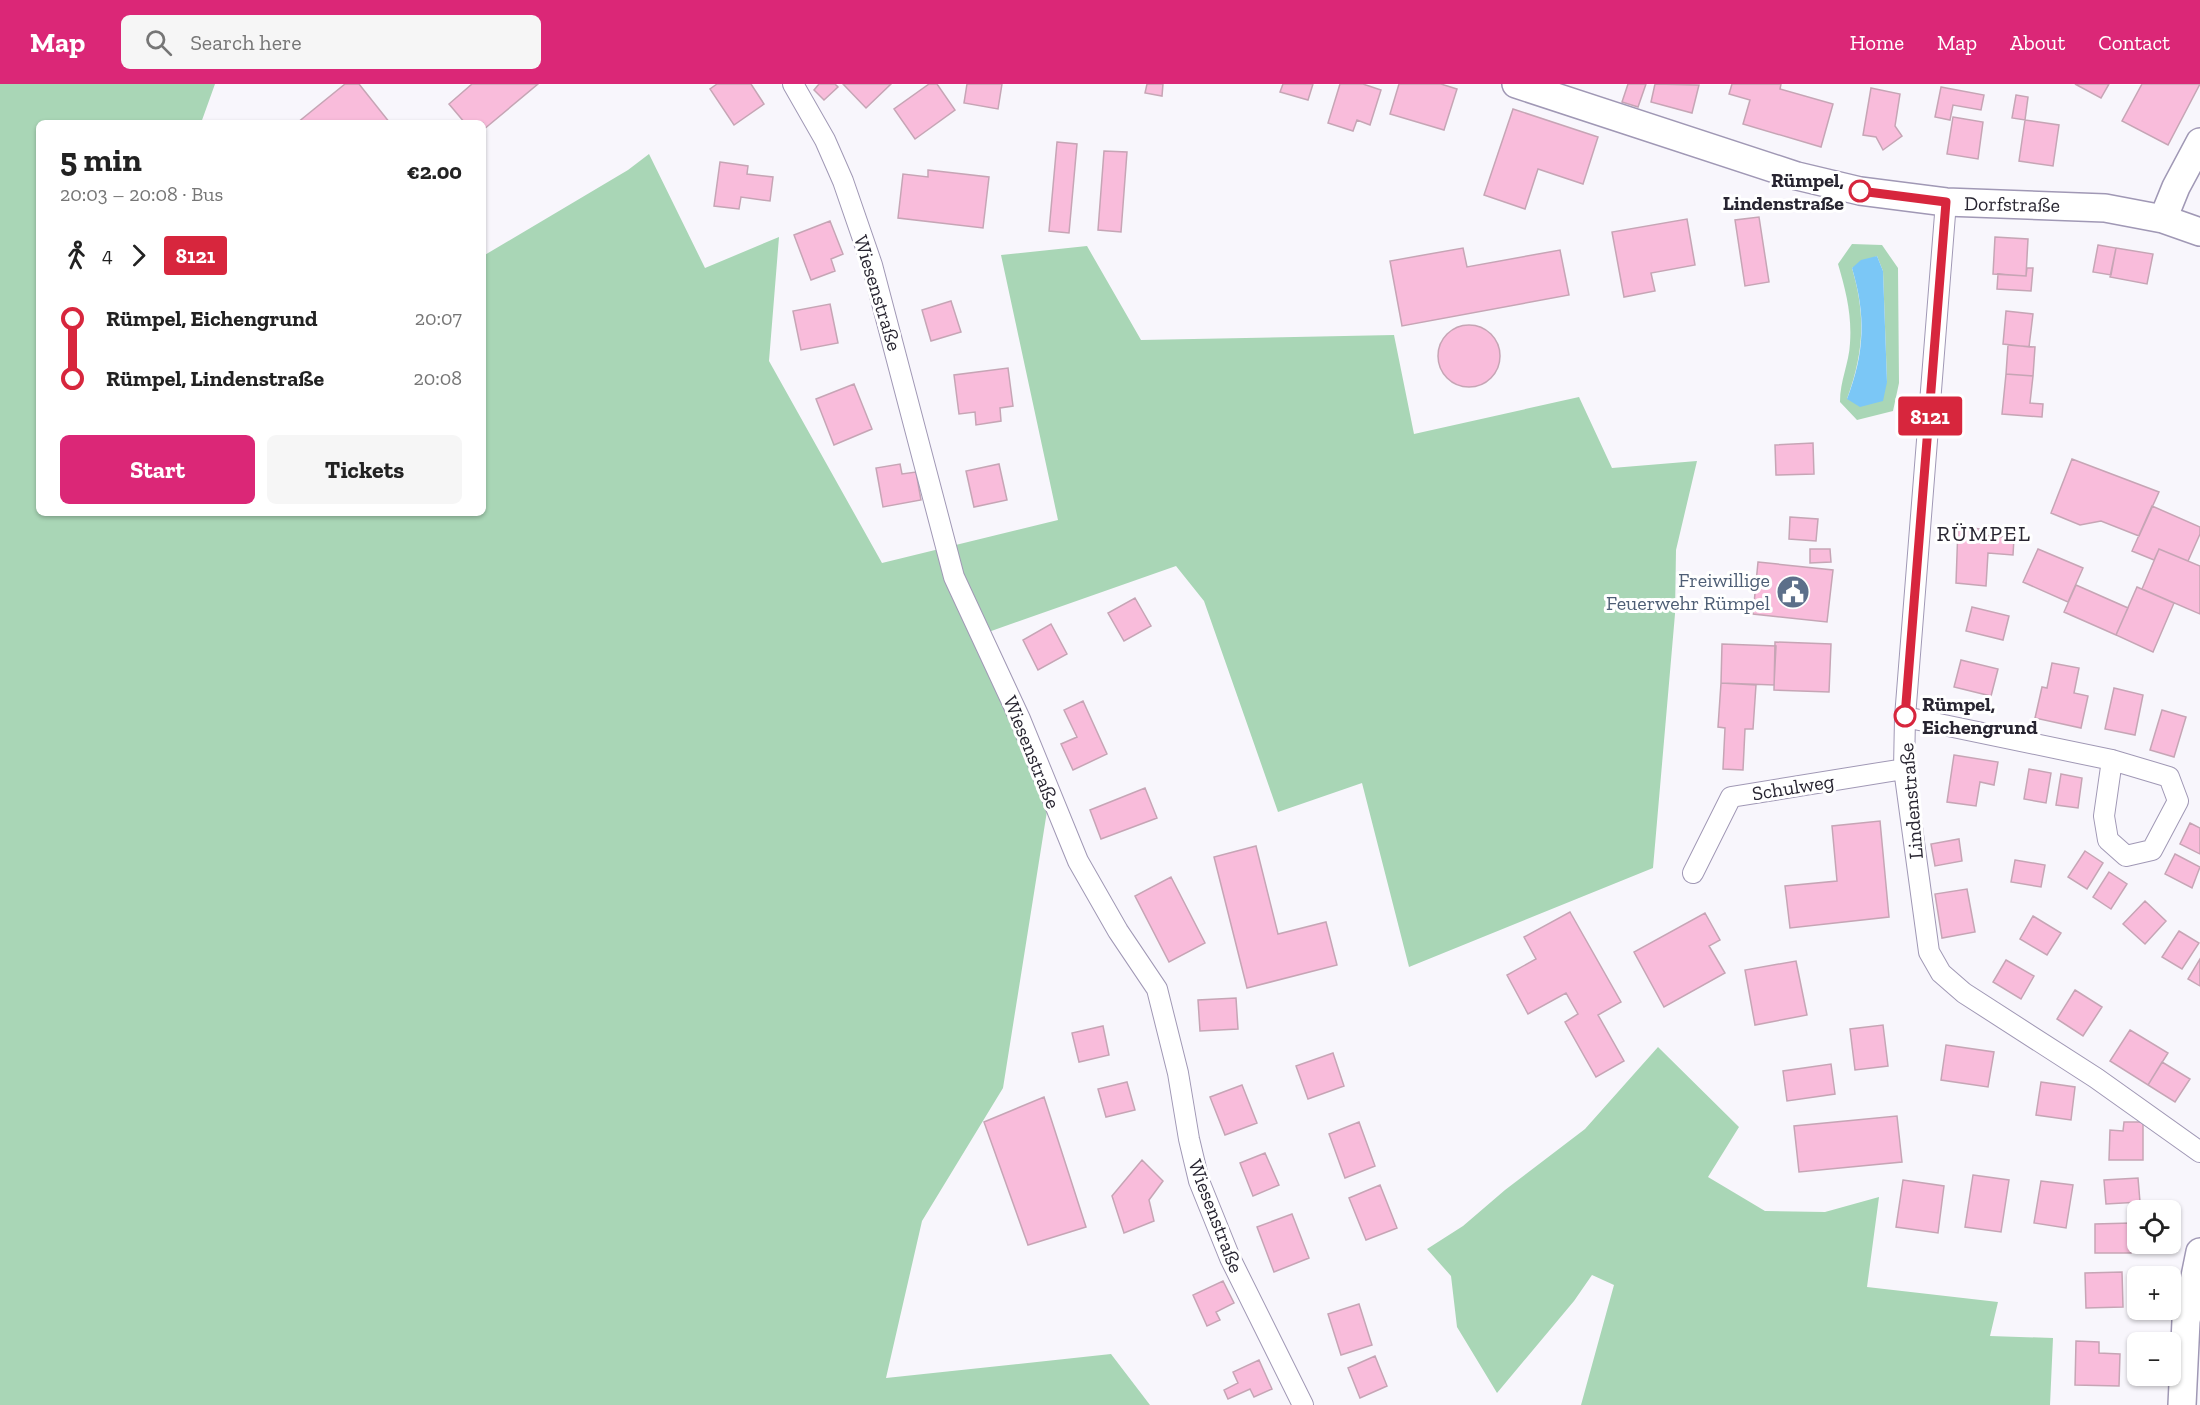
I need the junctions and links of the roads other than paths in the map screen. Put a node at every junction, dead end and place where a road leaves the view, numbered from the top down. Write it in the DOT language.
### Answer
graph roads {
  1 [pos="793,84"];
  2 [pos="1516,84"];
  3 [pos="2200,142"];
  4 [pos="1946,202"];
  5 [pos="2163,219"];
  6 [pos="2200,232"];
  7 [pos="1905,717"];
  8 [pos="2112,760"];
  9 [pos="1904,769"];
  10 [pos="1693,873"];
  11 [pos="2200,1152"];
  12 [pos="2200,1252"];
  13 [pos="1303,1405"];
  14 [pos="2182,1405"];
  1 -- 13 [label="street, Wiesenstraße"];
  2 -- 4 [label="street, Dorfstraße"];
  3 -- 5 [label="street"];
  4 -- 5 [label="street, Dorfstraße"];
  4 -- 7 [label="street, Lindenstraße"];
  5 -- 6 [label="street, Dorfstraße"];
  7 -- 8 [label="street"];
  7 -- 9 [label="street, Lindenstraße"];
  8 -- 8 [label="street"];
  9 -- 10 [label="street, Schulweg"];
  9 -- 11 [label="street, Lindenstraße"];
  12 -- 14 [label="street"];
}
